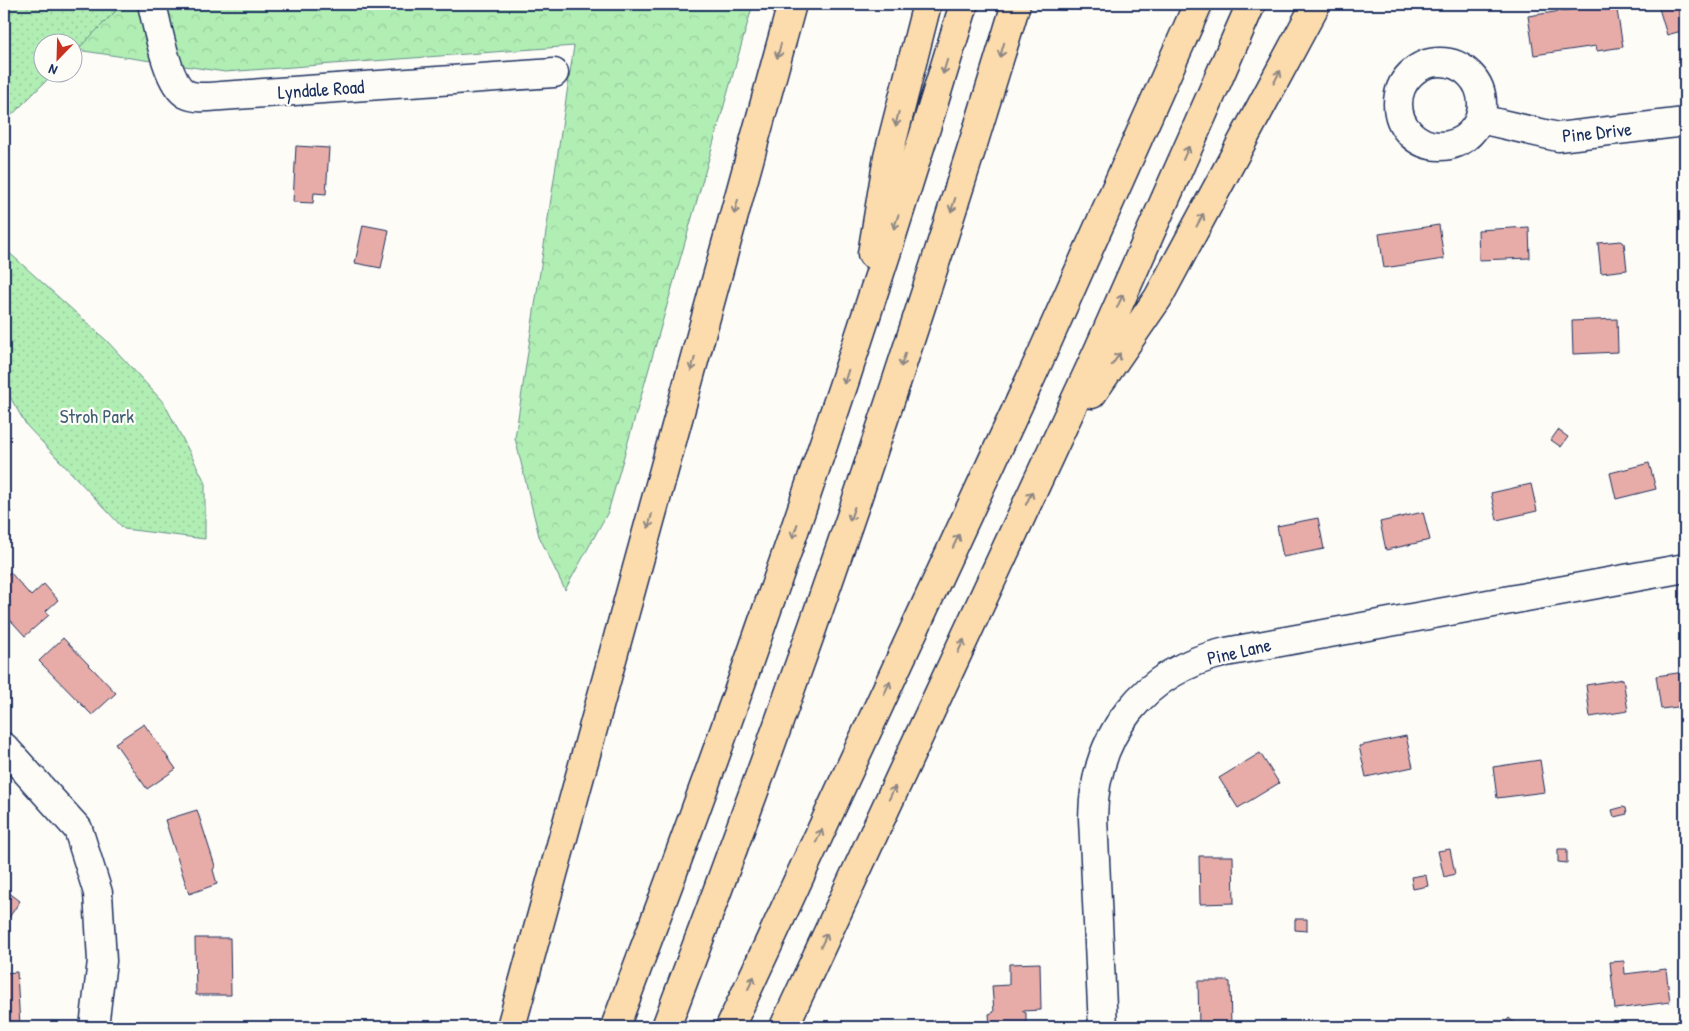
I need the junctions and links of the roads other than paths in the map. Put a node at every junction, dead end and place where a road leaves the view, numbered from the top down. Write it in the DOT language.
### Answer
graph roads {
  1 [pos="152,4"];
  2 [pos="792,4"];
  3 [pos="927,4"];
  4 [pos="964,4"];
  5 [pos="1016,4"];
  6 [pos="1198,4"];
  7 [pos="1251,4"];
  8 [pos="1316,4"];
  9 [pos="554,73"];
  10 [pos="1480,119"];
  11 [pos="1685,122"];
  12 [pos="862,330"];
  13 [pos="1048,456"];
  14 [pos="1685,568"];
  15 [pos="4,747"];
  16 [pos="94,1027"];
  17 [pos="511,1027"];
  18 [pos="615,1027"];
  19 [pos="666,1027"];
  20 [pos="730,1027"];
  21 [pos="784,1027"];
  22 [pos="1103,1027"];
  1 -- 9 [label="street, Lyndale Road"];
  2 -- 17 [label="highway, one-way"];
  3 -- 12 [label="highway, one-way"];
  4 -- 12 [label="highway, one-way"];
  5 -- 19 [label="highway, one-way"];
  20 -- 6 [label="highway, one-way"];
  13 -- 7 [label="highway, one-way"];
  13 -- 8 [label="highway, one-way"];
  10 -- 11 [label="street, Pine Drive"];
  12 -- 18 [label="highway, one-way"];
  21 -- 13 [label="highway, one-way"];
  14 -- 22 [label="street, Pine Lane"];
  15 -- 16 [label="street"];
}
